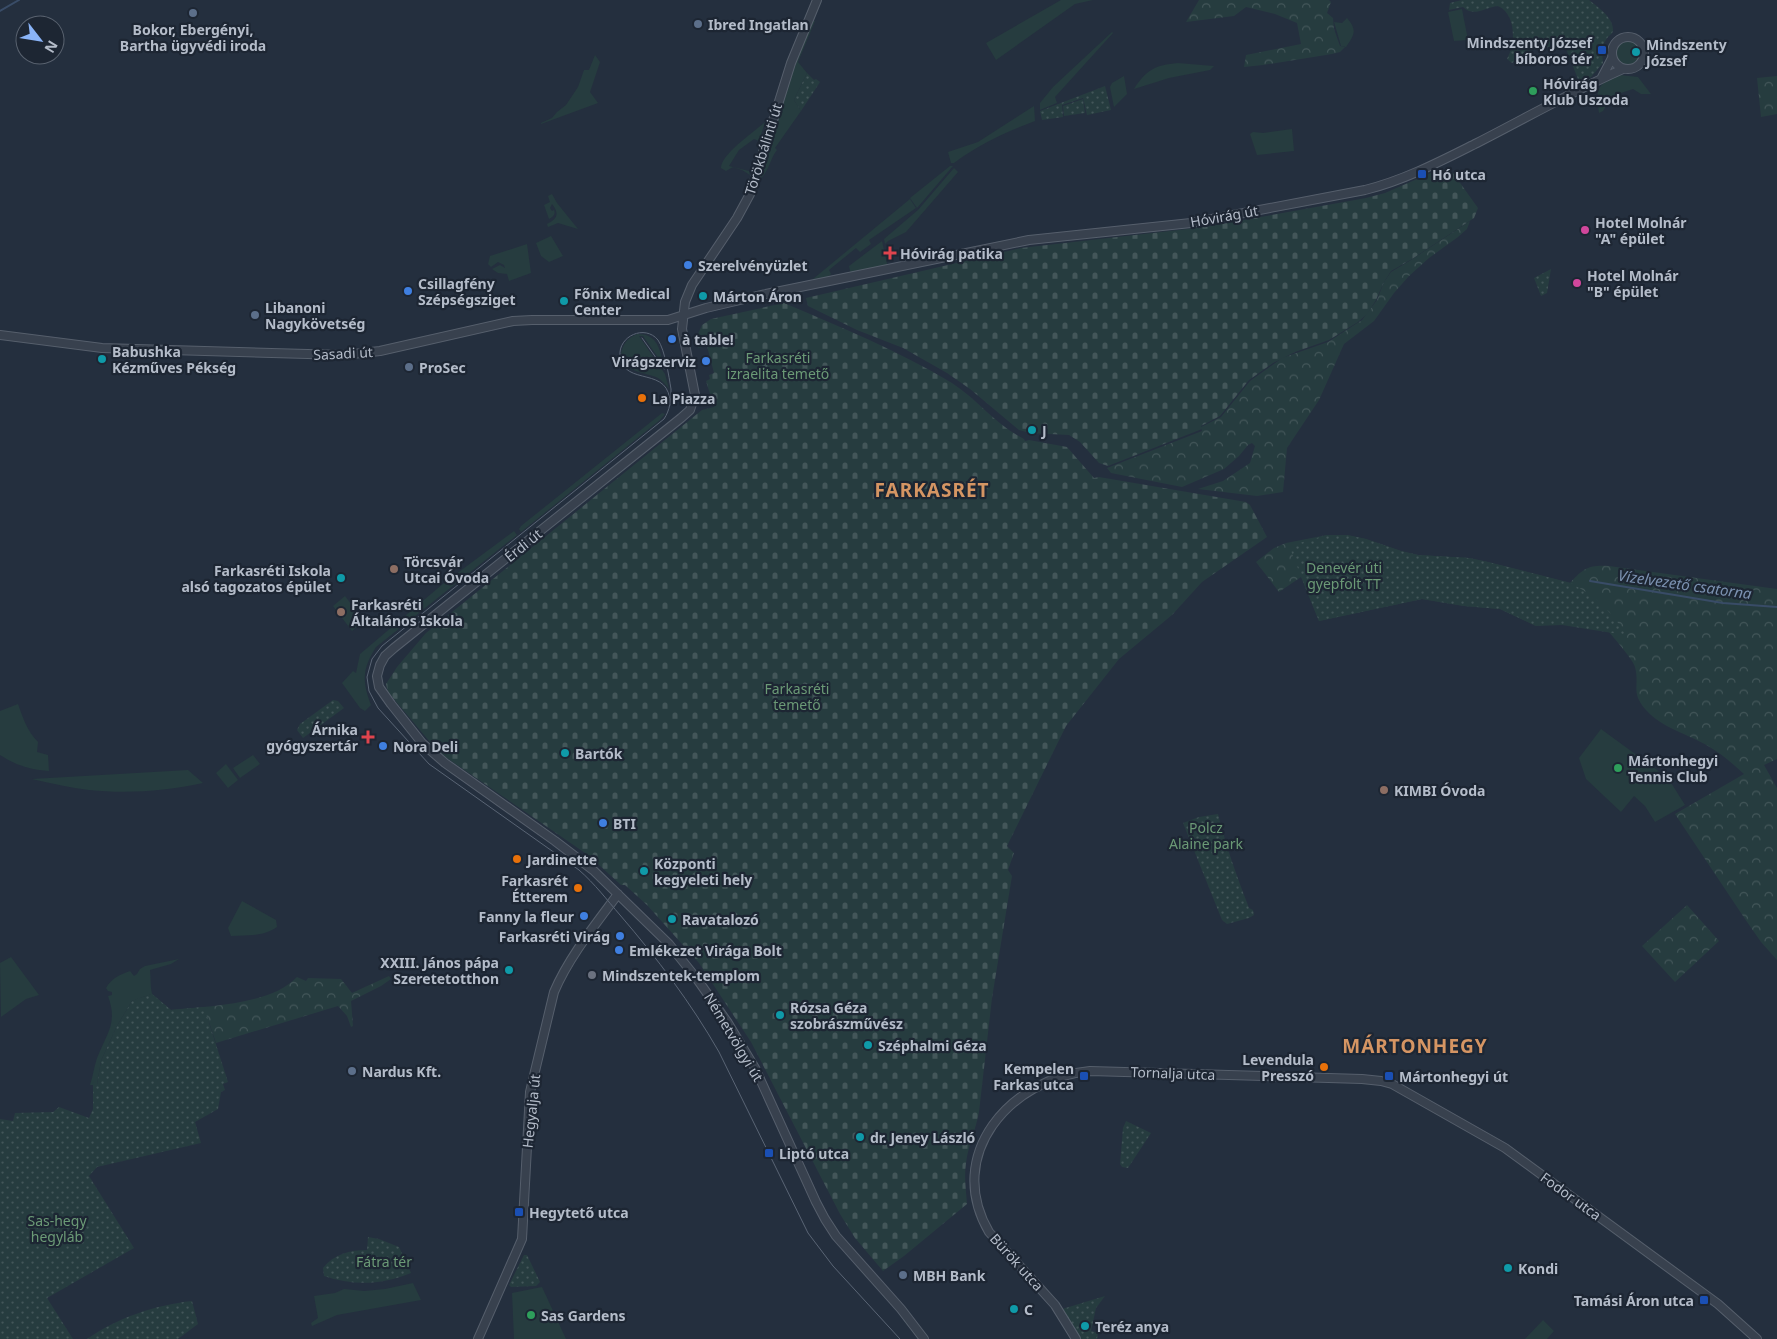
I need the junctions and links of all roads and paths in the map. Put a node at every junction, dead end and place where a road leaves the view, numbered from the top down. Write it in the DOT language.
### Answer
graph roads {
  1 [pos="818,0"];
  2 [pos="1612,58"];
  3 [pos="1623,68"];
  4 [pos="1601,78"];
  5 [pos="682,316"];
  6 [pos="0,335"];
  7 [pos="378,681"];
  8 [pos="618,894"];
  9 [pos="1369,1080"];
  10 [pos="994,1123"];
  11 [pos="478,1339"];
  12 [pos="924,1339"];
  13 [pos="1076,1339"];
  14 [pos="1757,1339"];
  1 -- 5 [label="street, Törökbálinti út"];
  2 -- 3 [label="street"];
  2 -- 3 [label="street"];
  2 -- 4 [label="street"];
  3 -- 4 [label="street, Hóvirág út"];
  4 -- 5 [label="street, Hóvirág út"];
  5 -- 6 [label="street, Sasadi út"];
  5 -- 7 [label="street, Érdi út"];
  7 -- 8 [label="street, Németvölgyi út"];
  8 -- 11 [label="street, Hegyalja út"];
  8 -- 12 [label="street, Németvölgyi út"];
  9 -- 10 [label="street, Tornalja utca"];
  9 -- 14 [label="street, Fodor utca"];
  10 -- 13 [label="street, Bürök utca"];
}
